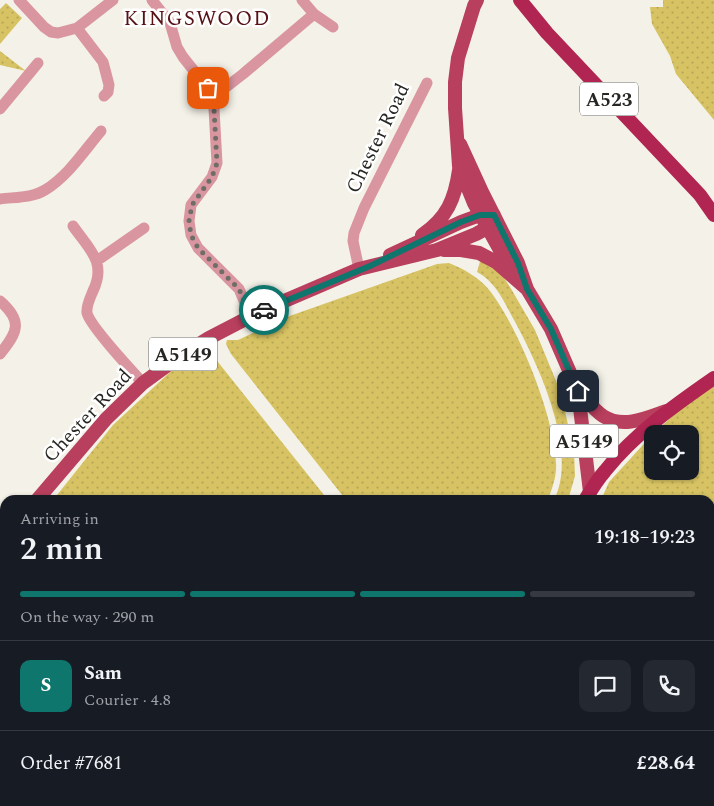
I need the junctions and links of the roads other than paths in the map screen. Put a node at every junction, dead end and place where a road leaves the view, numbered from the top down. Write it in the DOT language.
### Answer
graph roads {
  1 [pos="19,0"];
  2 [pos="113,0"];
  3 [pos="152,0"];
  4 [pos="302,0"];
  5 [pos="520,0"];
  6 [pos="475,3"];
  7 [pos="314,14"];
  8 [pos="332,27"];
  9 [pos="77,28"];
  10 [pos="38,64"];
  11 [pos="427,83"];
  12 [pos="216,95"];
  13 [pos="104,96"];
  14 [pos="0,109"];
  15 [pos="101,131"];
  16 [pos="458,139"];
  17 [pos="459,166"];
  18 [pos="700,195"];
  19 [pos="0,198"];
  20 [pos="714,205"];
  21 [pos="714,214"];
  22 [pos="494,215"];
  23 [pos="483,222"];
  24 [pos="73,226"];
  25 [pos="144,228"];
  26 [pos="437,250"];
  27 [pos="398,251"];
  28 [pos="98,260"];
  29 [pos="364,267"];
  30 [pos="513,278"];
  31 [pos="527,289"];
  32 [pos="0,301"];
  33 [pos="251,317"];
  34 [pos="0,354"];
  35 [pos="714,378"];
  36 [pos="143,383"];
  37 [pos="578,391"];
  38 [pos="671,409"];
  39 [pos="41,495"];
  40 [pos="588,495"];
  41 [pos="589,495"];
  1 -- 9 [label="street"];
  2 -- 9 [label="street"];
  3 -- 12 [label="street"];
  4 -- 7 [label="street"];
  5 -- 18 [label="highway, A523"];
  6 -- 16 [label="main road, A5149"];
  7 -- 8 [label="street"];
  7 -- 12 [label="street"];
  9 -- 13 [label="street"];
  10 -- 14 [label="street"];
  11 -- 29 [label="street, Chester Road"];
  12 -- 33 [label="street"];
  15 -- 19 [label="street"];
  16 -- 17 [label="main road, A5149"];
  16 -- 22 [label="main road"];
  17 -- 23 [label="main road, A5149"];
  17 -- 27 [label="main road"];
  18 -- 20 [label="highway, A523"];
  18 -- 21 [label="highway, A523"];
  22 -- 23 [label="main road"];
  22 -- 31 [label="main road"];
  23 -- 26 [label="main road, Chester Road / A5149"];
  23 -- 27 [label="main road, Chester Road / A5149"];
  23 -- 30 [label="main road, A5149"];
  24 -- 28 [label="street"];
  25 -- 28 [label="street"];
  26 -- 29 [label="main road, Chester Road / A5149"];
  26 -- 30 [label="main road"];
  27 -- 29 [label="main road, Chester Road / A5149"];
  28 -- 36 [label="street"];
  29 -- 33 [label="main road, Chester Road / A5149"];
  30 -- 31 [label="main road, A5149"];
  31 -- 37 [label="main road, A5149"];
  32 -- 34 [label="street"];
  33 -- 36 [label="main road, Chester Road / A5149"];
  35 -- 38 [label="highway"];
  36 -- 39 [label="main road, Chester Road / A5149"];
  37 -- 38 [label="main road, A5149"];
  37 -- 40 [label="main road, A5149"];
  38 -- 41 [label="highway"];
}
